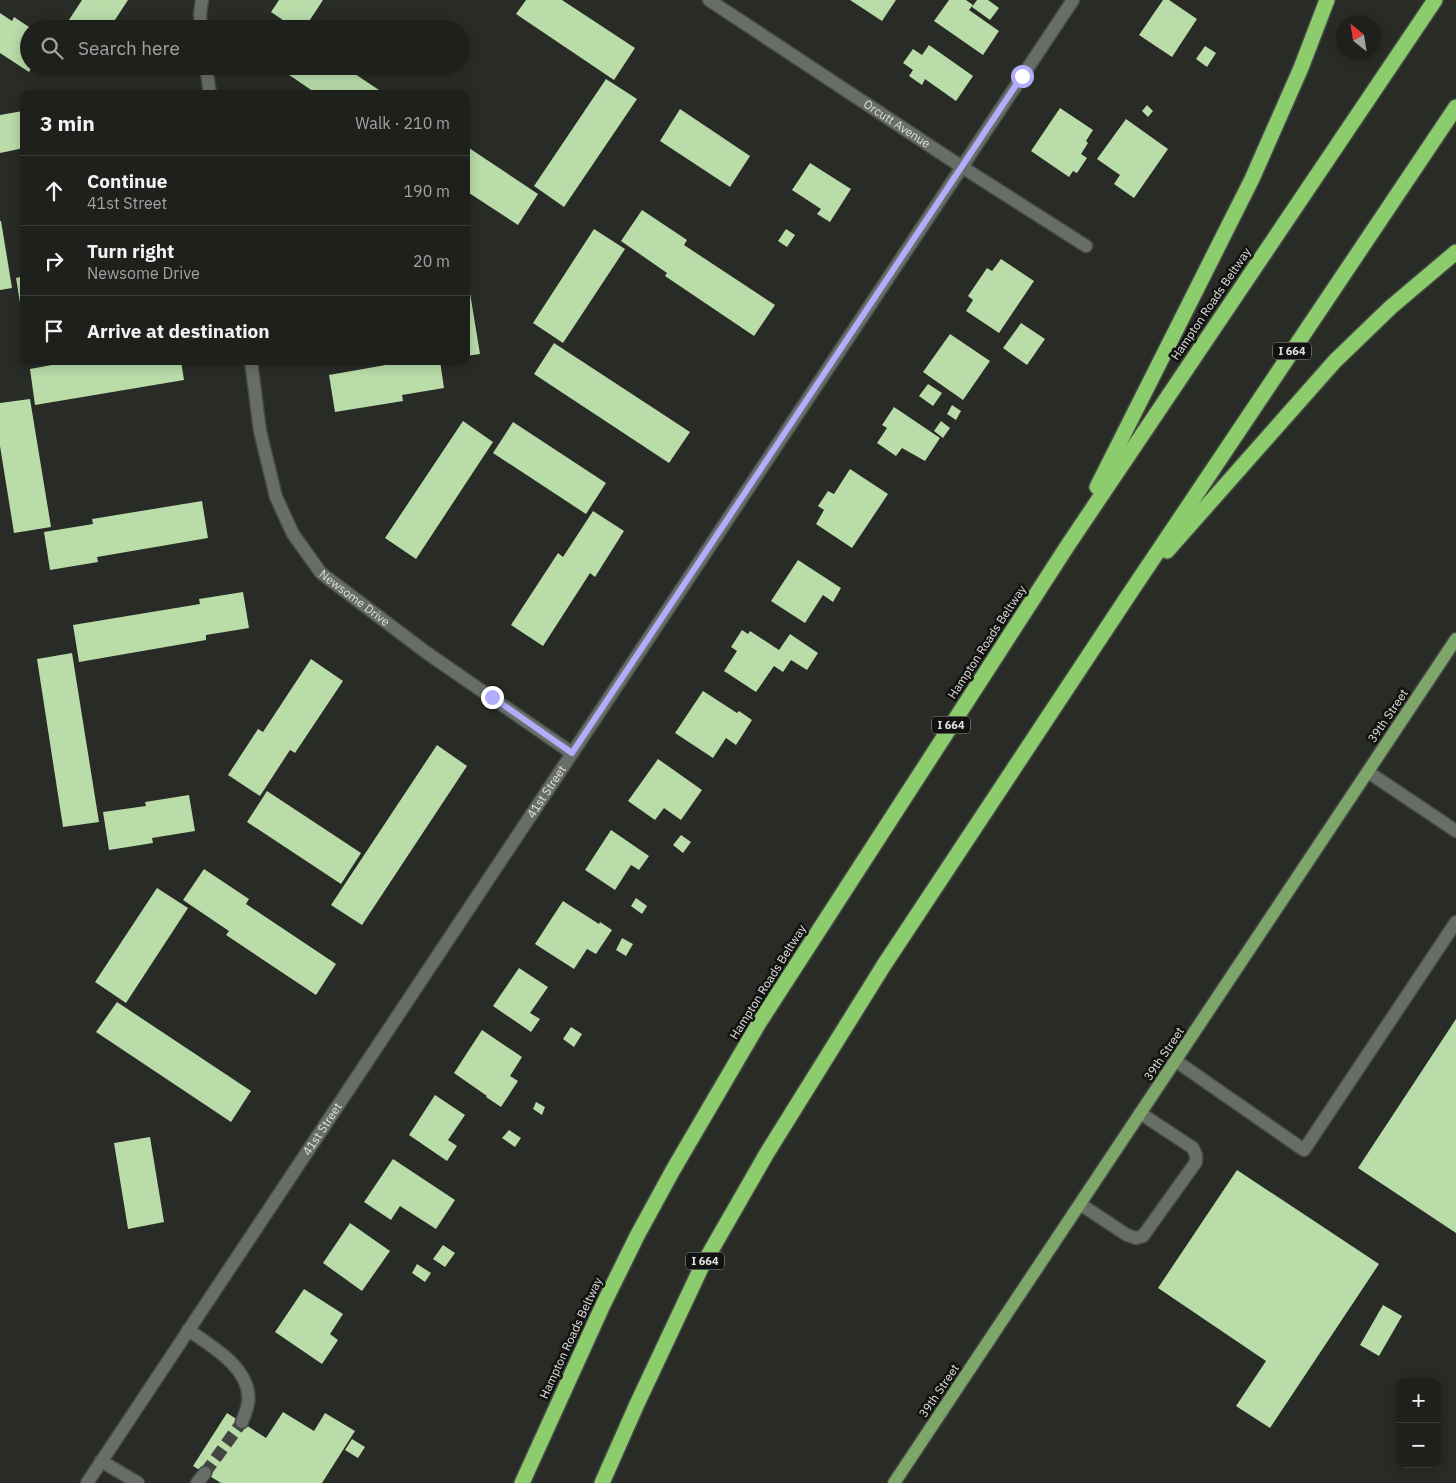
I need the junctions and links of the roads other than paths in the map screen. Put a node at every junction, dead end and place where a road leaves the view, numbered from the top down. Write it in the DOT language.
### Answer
graph roads {
  1 [pos="202,0"];
  2 [pos="709,0"];
  3 [pos="1073,0"];
  4 [pos="1327,0"];
  5 [pos="1435,0"];
  6 [pos="200,20"];
  7 [pos="207,75"];
  8 [pos="209,90"];
  9 [pos="1456,106"];
  10 [pos="962,168"];
  11 [pos="1086,246"];
  12 [pos="1456,252"];
  13 [pos="252,365"];
  14 [pos="1068,545"];
  15 [pos="1128,596"];
  16 [pos="1456,639"];
  17 [pos="572,753"];
  18 [pos="1368,772"];
  19 [pos="1456,831"];
  20 [pos="1456,922"];
  21 [pos="1176,1061"];
  22 [pos="1140,1113"];
  23 [pos="1080,1204"];
  24 [pos="188,1330"];
  25 [pos="242,1422"];
  26 [pos="101,1461"];
  27 [pos="87,1483"];
  28 [pos="138,1483"];
  29 [pos="522,1483"];
  30 [pos="602,1483"];
  31 [pos="894,1483"];
  1 -- 6 [label="street"];
  2 -- 10 [label="street, Orcutt Avenue"];
  3 -- 10 [label="street, 41st Street"];
  4 -- 14 [label="highway"];
  5 -- 14 [label="highway, Hampton Roads Beltway / I 664"];
  7 -- 8 [label="street"];
  9 -- 15 [label="highway, I 664"];
  10 -- 11 [label="street, Orcutt Avenue"];
  10 -- 17 [label="street, 41st Street"];
  12 -- 15 [label="highway"];
  13 -- 17 [label="street, Newsome Drive"];
  14 -- 29 [label="highway, Hampton Roads Beltway / I 664"];
  15 -- 30 [label="highway, I 664"];
  16 -- 18 [label="main road, 39th Street"];
  17 -- 24 [label="street, 41st Street"];
  18 -- 19 [label="street"];
  18 -- 21 [label="main road, 39th Street"];
  20 -- 21 [label="street"];
  21 -- 22 [label="main road, 39th Street"];
  22 -- 23 [label="main road, 39th Street"];
  22 -- 23 [label="street"];
  23 -- 31 [label="main road, 39th Street"];
  24 -- 25 [label="street"];
  24 -- 26 [label="street, 41st Street"];
  26 -- 27 [label="street, 41st Street"];
  26 -- 28 [label="street"];
}
